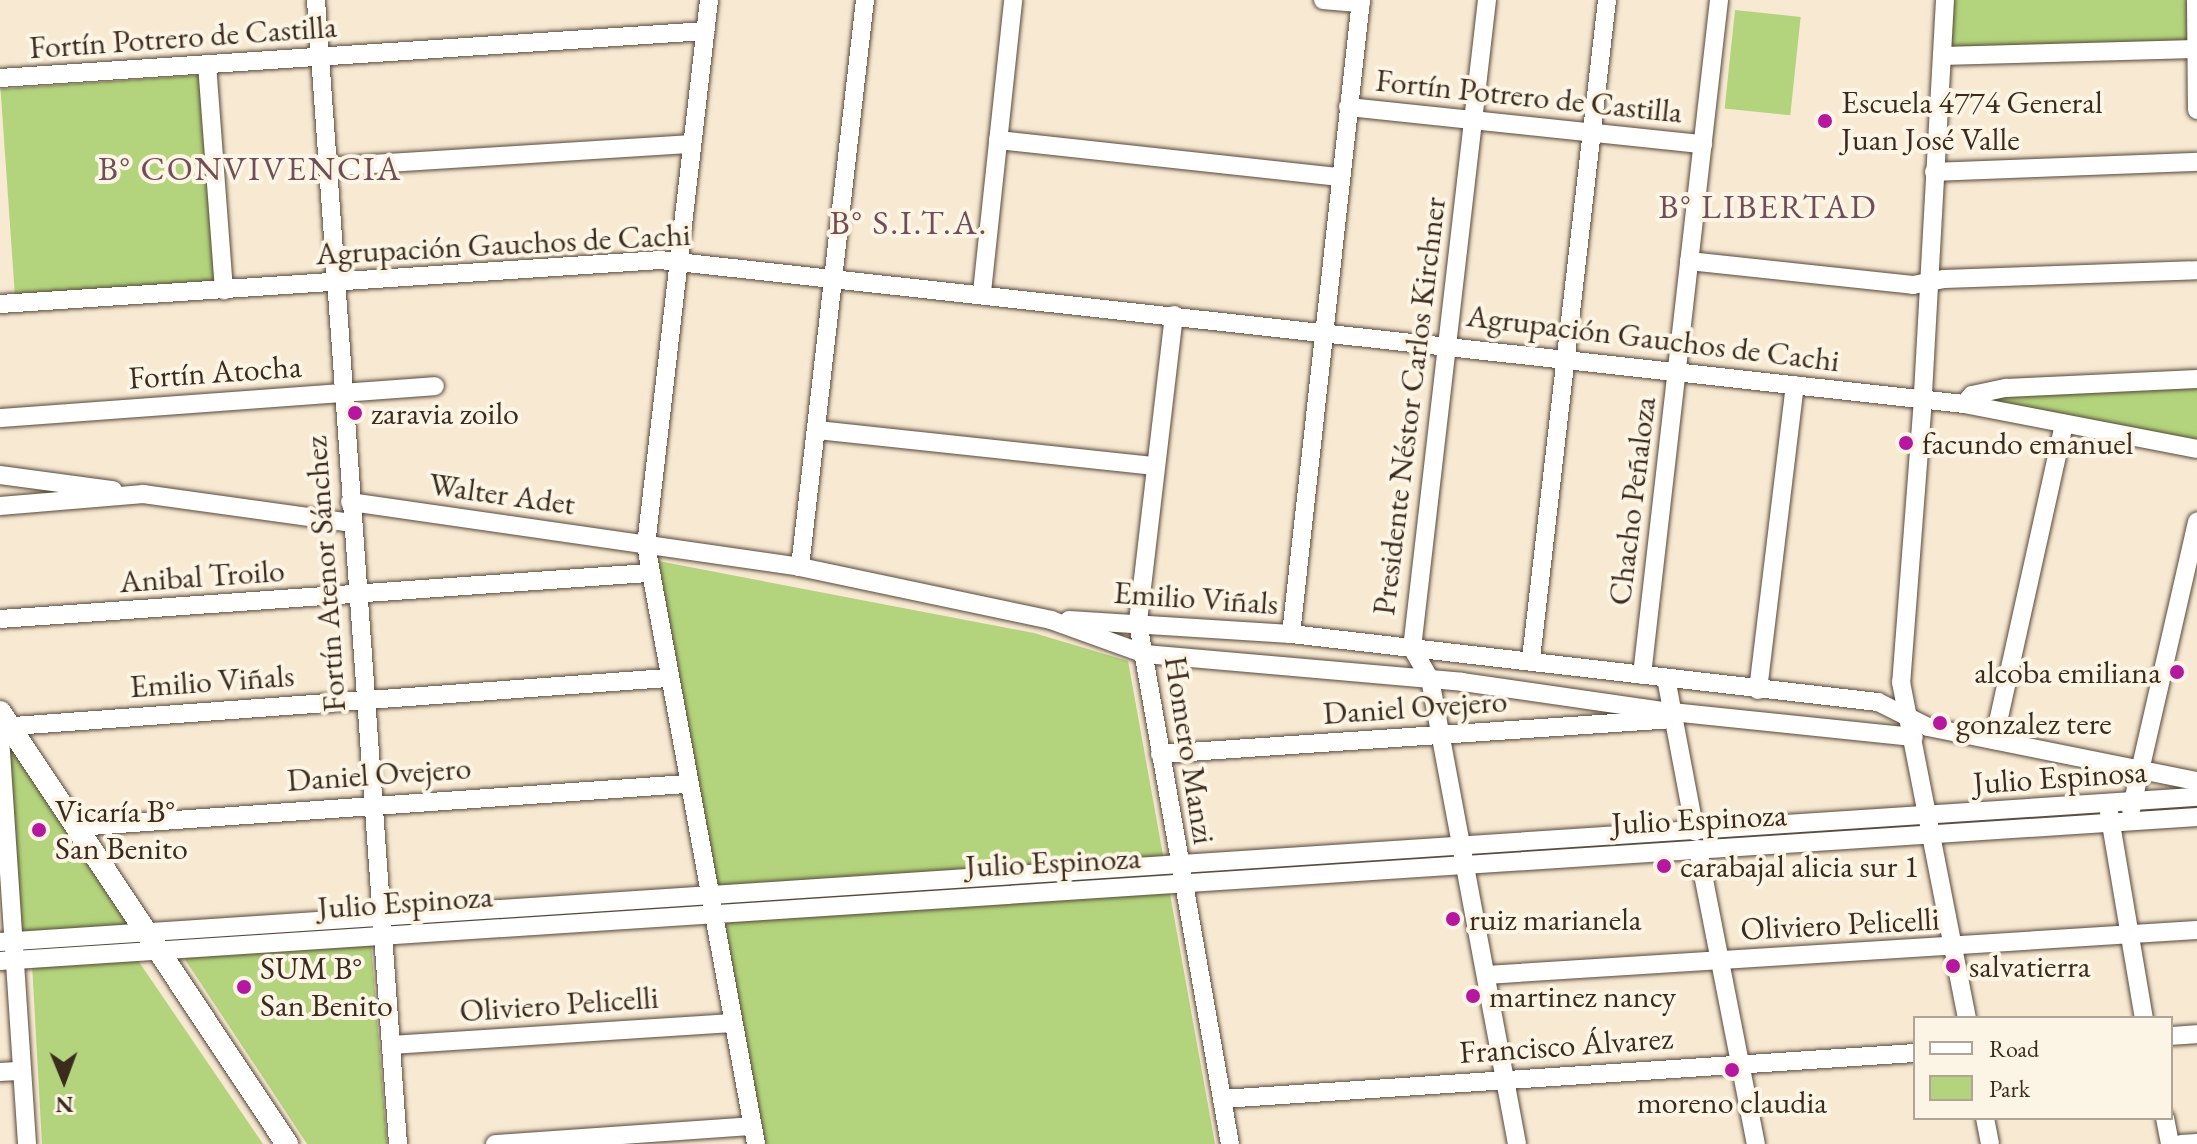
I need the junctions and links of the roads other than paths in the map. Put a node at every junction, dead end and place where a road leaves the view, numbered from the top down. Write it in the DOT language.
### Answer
graph roads {
  1 [pos="316,0"];
  2 [pos="709,0"];
  3 [pos="865,0"];
  4 [pos="1013,0"];
  5 [pos="1323,0"];
  6 [pos="1487,0"];
  7 [pos="1607,0"];
  8 [pos="1719,0"];
  9 [pos="1945,0"];
  10 [pos="2196,0"];
  11 [pos="1361,2"];
  12 [pos="2196,26"];
  13 [pos="705,31"];
  14 [pos="2195,49"];
  15 [pos="1942,56"];
  16 [pos="318,58"];
  17 [pos="207,64"];
  18 [pos="0,78"];
  19 [pos="1348,107"];
  20 [pos="2197,110"];
  21 [pos="1473,122"];
  22 [pos="1591,134"];
  23 [pos="998,140"];
  24 [pos="691,144"];
  25 [pos="1703,144"];
  26 [pos="2197,162"];
  27 [pos="325,167"];
  28 [pos="1934,172"];
  29 [pos="1340,177"];
  30 [pos="678,261"];
  31 [pos="1689,261"];
  32 [pos="2197,270"];
  33 [pos="832,278"];
  34 [pos="333,281"];
  35 [pos="1927,282"];
  36 [pos="224,290"];
  37 [pos="982,292"];
  38 [pos="0,304"];
  39 [pos="1174,315"];
  40 [pos="1324,330"];
  41 [pos="1448,345"];
  42 [pos="1566,357"];
  43 [pos="1678,371"];
  44 [pos="2197,379"];
  45 [pos="1795,385"];
  46 [pos="435,386"];
  47 [pos="341,392"];
  48 [pos="1923,399"];
  49 [pos="1964,404"];
  50 [pos="0,418"];
  51 [pos="2064,424"];
  52 [pos="817,430"];
  53 [pos="2197,449"];
  54 [pos="1153,466"];
  55 [pos="0,475"];
  56 [pos="143,494"];
  57 [pos="350,502"];
  58 [pos="0,506"];
  59 [pos="2197,521"];
  60 [pos="351,523"];
  61 [pos="646,545"];
  62 [pos="800,567"];
  63 [pos="648,573"];
  64 [pos="357,596"];
  65 [pos="0,619"];
  66 [pos="1051,620"];
  67 [pos="1138,623"];
  68 [pos="1200,627"];
  69 [pos="1300,636"];
  70 [pos="1412,648"];
  71 [pos="1145,654"];
  72 [pos="1166,656"];
  73 [pos="1531,659"];
  74 [pos="1307,668"];
  75 [pos="1642,675"];
  76 [pos="667,678"];
  77 [pos="1666,678"];
  78 [pos="1430,679"];
  79 [pos="1758,690"];
  80 [pos="366,699"];
  81 [pos="1905,715"];
  82 [pos="1672,716"];
  83 [pos="2,725"];
  84 [pos="1442,735"];
  85 [pos="1914,737"];
  86 [pos="1994,740"];
  87 [pos="1160,754"];
  88 [pos="2142,769"];
  89 [pos="2197,781"];
  90 [pos="687,784"];
  91 [pos="2197,797"];
  92 [pos="2131,802"];
  93 [pos="2110,803"];
  94 [pos="372,804"];
  95 [pos="1928,816"];
  96 [pos="2197,817"];
  97 [pos="2132,821"];
  98 [pos="2108,822"];
  99 [pos="76,827"];
  100 [pos="1930,835"];
  101 [pos="1696,840"];
  102 [pos="1462,854"];
  103 [pos="1178,865"];
  104 [pos="1183,885"];
  105 [pos="708,904"];
  106 [pos="382,924"];
  107 [pos="2197,930"];
  108 [pos="2127,935"];
  109 [pos="151,941"];
  110 [pos="1953,949"];
  111 [pos="7,951"];
  112 [pos="1718,959"];
  113 [pos="1486,975"];
  114 [pos="1967,1016"];
  115 [pos="2144,1016"];
  116 [pos="731,1023"];
  117 [pos="2197,1034"];
  118 [pos="2173,1036"];
  119 [pos="392,1045"];
  120 [pos="1913,1053"];
  121 [pos="1740,1064"];
  122 [pos="22,1071"];
  123 [pos="0,1072"];
  124 [pos="1505,1079"];
  125 [pos="1222,1099"];
  126 [pos="1985,1120"];
  127 [pos="2165,1120"];
  128 [pos="754,1135"];
  129 [pos="2197,1143"];
  130 [pos="27,1144"];
  131 [pos="287,1144"];
  132 [pos="398,1144"];
  133 [pos="495,1144"];
  134 [pos="1230,1144"];
  135 [pos="1517,1144"];
  136 [pos="1756,1144"];
  137 [pos="1990,1144"];
  138 [pos="2170,1144"];
  139 [pos="2181,1144"];
  1 -- 16 [label="street, Fortín Atenor Sánchez"];
  2 -- 13 [label="street"];
  3 -- 33 [label="street"];
  4 -- 23 [label="street"];
  5 -- 11 [label="street"];
  6 -- 21 [label="street, Presidente Néstor Carlos Kirchner"];
  7 -- 22 [label="street"];
  8 -- 25 [label="street, Chacho Peñaloza"];
  9 -- 15 [label="street"];
  10 -- 12 [label="street"];
  11 -- 19 [label="street"];
  12 -- 14 [label="street"];
  13 -- 16 [label="street, Fortín Potrero de Castilla"];
  13 -- 24 [label="street"];
  14 -- 15 [label="street"];
  14 -- 20 [label="street"];
  15 -- 28 [label="street"];
  16 -- 17 [label="street, Fortín Potrero de Castilla"];
  16 -- 27 [label="street, Fortín Atenor Sánchez"];
  17 -- 18 [label="street, Fortín Potrero de Castilla"];
  17 -- 36 [label="street"];
  19 -- 21 [label="street, Fortín Potrero de Castilla"];
  19 -- 29 [label="street"];
  21 -- 22 [label="street, Fortín Potrero de Castilla"];
  21 -- 41 [label="street, Presidente Néstor Carlos Kirchner"];
  22 -- 25 [label="street, Fortín Potrero de Castilla"];
  22 -- 42 [label="street"];
  23 -- 29 [label="street"];
  23 -- 37 [label="street"];
  24 -- 27 [label="street"];
  24 -- 30 [label="street"];
  25 -- 31 [label="street, Chacho Peñaloza"];
  26 -- 28 [label="street"];
  27 -- 34 [label="street, Fortín Atenor Sánchez"];
  28 -- 35 [label="street"];
  29 -- 40 [label="street"];
  30 -- 33 [label="street, Agrupación Gauchos de Cachi"];
  30 -- 34 [label="street, Agrupación Gauchos de Cachi"];
  30 -- 61 [label="street"];
  31 -- 35 [label="street"];
  31 -- 43 [label="street, Chacho Peñaloza"];
  32 -- 35 [label="street"];
  33 -- 37 [label="street, Agrupación Gauchos de Cachi"];
  33 -- 52 [label="street"];
  34 -- 36 [label="street, Agrupación Gauchos de Cachi"];
  34 -- 47 [label="street, Fortín Atenor Sánchez"];
  35 -- 48 [label="street"];
  36 -- 38 [label="street, Agrupación Gauchos de Cachi"];
  37 -- 39 [label="street, Agrupación Gauchos de Cachi"];
  39 -- 40 [label="street, Agrupación Gauchos de Cachi"];
  39 -- 54 [label="street, Homero Manzi"];
  40 -- 41 [label="street, Agrupación Gauchos de Cachi"];
  40 -- 69 [label="street"];
  41 -- 42 [label="street, Agrupación Gauchos de Cachi"];
  41 -- 70 [label="street, Presidente Néstor Carlos Kirchner"];
  42 -- 43 [label="street, Agrupación Gauchos de Cachi"];
  42 -- 73 [label="street"];
  43 -- 45 [label="street, Agrupación Gauchos de Cachi"];
  43 -- 75 [label="street, Chacho Peñaloza"];
  44 -- 49 [label="street"];
  45 -- 48 [label="street, Agrupación Gauchos de Cachi"];
  45 -- 79 [label="street"];
  46 -- 47 [label="street, Fortín Atocha"];
  47 -- 50 [label="street, Fortín Atocha"];
  47 -- 57 [label="street, Fortín Atenor Sánchez"];
  48 -- 49 [label="street, Agrupación Gauchos de Cachi"];
  48 -- 81 [label="street"];
  49 -- 51 [label="street, Agrupación Gauchos de Cachi"];
  51 -- 53 [label="street, Agrupación Gauchos de Cachi"];
  51 -- 86 [label="street"];
  52 -- 54 [label="street"];
  52 -- 62 [label="street"];
  54 -- 67 [label="street, Homero Manzi"];
  55 -- 56 [label="street"];
  56 -- 58 [label="street"];
  56 -- 60 [label="street"];
  57 -- 60 [label="street, Fortín Atenor Sánchez"];
  57 -- 61 [label="street, Walter Adet"];
  59 -- 88 [label="street"];
  60 -- 64 [label="street, Fortín Atenor Sánchez"];
  61 -- 62 [label="street, Walter Adet"];
  61 -- 63 [label="street"];
  62 -- 66 [label="street, Walter Adet"];
  63 -- 64 [label="street, Anibal Troilo"];
  63 -- 76 [label="street"];
  64 -- 65 [label="street, Anibal Troilo"];
  64 -- 80 [label="street, Fortín Atenor Sánchez"];
  66 -- 67 [label="street, Emilio Viñals"];
  66 -- 71 [label="street, Emilio Viñals"];
  67 -- 68 [label="street, Emilio Viñals"];
  67 -- 71 [label="street, Homero Manzi"];
  68 -- 69 [label="street, Emilio Viñals"];
  68 -- 72 [label="street"];
  69 -- 70 [label="street, Emilio Viñals"];
  69 -- 74 [label="street"];
  70 -- 73 [label="street, Emilio Viñals"];
  70 -- 78 [label="street, Presidente Néstor Carlos Kirchner"];
  71 -- 72 [label="street, Emilio Viñals"];
  71 -- 87 [label="street, Homero Manzi"];
  72 -- 74 [label="street, Emilio Viñals"];
  73 -- 75 [label="street, Emilio Viñals"];
  74 -- 78 [label="street, Emilio Viñals"];
  75 -- 77 [label="street, Emilio Viñals"];
  76 -- 80 [label="street, Emilio Viñals"];
  76 -- 90 [label="street"];
  77 -- 79 [label="street, Emilio Viñals"];
  77 -- 82 [label="street"];
  78 -- 82 [label="street, Emilio Viñals"];
  78 -- 84 [label="street, Presidente Néstor Carlos Kirchner"];
  79 -- 81 [label="street, Emilio Viñals"];
  80 -- 83 [label="street, Emilio Viñals"];
  80 -- 94 [label="street, Fortín Atenor Sánchez"];
  81 -- 85 [label="street"];
  81 -- 86 [label="street, Emilio Viñals"];
  82 -- 84 [label="street, Daniel Ovejero"];
  82 -- 85 [label="street, Emilio Viñals"];
  82 -- 101 [label="street"];
  83 -- 99 [label="main road"];
  83 -- 111 [label="street"];
  84 -- 87 [label="street, Daniel Ovejero"];
  84 -- 102 [label="street, Presidente Néstor Carlos Kirchner"];
  85 -- 95 [label="street"];
  86 -- 88 [label="street, Emilio Viñals"];
  87 -- 103 [label="street, Homero Manzi"];
  88 -- 89 [label="street, Emilio Viñals"];
  88 -- 92 [label="street"];
  90 -- 94 [label="street, Daniel Ovejero"];
  90 -- 105 [label="street"];
  91 -- 92 [label="street, Julio Espinosa"];
  92 -- 93 [label="street, Julio Espinosa"];
  92 -- 97 [label="street"];
  93 -- 95 [label="street, Julio Espinosa"];
  93 -- 98 [label="street"];
  94 -- 99 [label="street, Daniel Ovejero"];
  94 -- 106 [label="street, Fortín Atenor Sánchez"];
  95 -- 100 [label="street"];
  95 -- 101 [label="street, Julio Espinoza"];
  96 -- 97 [label="street, Julio Espinosa"];
  97 -- 98 [label="street, Julio Espinosa"];
  98 -- 100 [label="street, Julio Espinoza"];
  98 -- 108 [label="street"];
  99 -- 109 [label="main road"];
  100 -- 101 [label="street, Julio Espinoza"];
  100 -- 110 [label="street"];
  101 -- 102 [label="street, Julio Espinoza"];
  101 -- 112 [label="street"];
  102 -- 103 [label="street, Julio Espinoza"];
  102 -- 104 [label="street, Julio Espinoza"];
  102 -- 113 [label="street, Presidente Néstor Carlos Kirchner"];
  103 -- 104 [label="street, Homero Manzi"];
  103 -- 105 [label="street, Julio Espinoza"];
  104 -- 105 [label="street, Julio Espinoza"];
  104 -- 125 [label="street, Homero Manzi"];
  105 -- 106 [label="street, Julio Espinoza"];
  105 -- 116 [label="street"];
  106 -- 109 [label="street, Julio Espinoza"];
  106 -- 119 [label="street, Fortín Atenor Sánchez"];
  107 -- 108 [label="street, Oliviero Pelicelli"];
  108 -- 110 [label="street, Oliviero Pelicelli"];
  108 -- 115 [label="street"];
  109 -- 111 [label="street, Julio Espinoza"];
  109 -- 131 [label="main road"];
  110 -- 112 [label="street, Oliviero Pelicelli"];
  110 -- 114 [label="street"];
  111 -- 122 [label="street"];
  112 -- 113 [label="street, Oliviero Pelicelli"];
  112 -- 121 [label="street"];
  113 -- 124 [label="street, Presidente Néstor Carlos Kirchner"];
  116 -- 119 [label="street, Oliviero Pelicelli"];
  116 -- 128 [label="street"];
  117 -- 118 [label="street"];
  119 -- 132 [label="street, Fortín Atenor Sánchez"];
  120 -- 121 [label="street, Francisco Álvarez"];
  121 -- 124 [label="street, Francisco Álvarez"];
  121 -- 136 [label="street"];
  122 -- 123 [label="street"];
  122 -- 130 [label="street"];
  124 -- 125 [label="street, Francisco Álvarez"];
  124 -- 135 [label="street, Presidente Néstor Carlos Kirchner"];
  125 -- 134 [label="street, Homero Manzi"];
  126 -- 137 [label="street"];
  127 -- 138 [label="street"];
  128 -- 133 [label="street"];
  129 -- 139 [label="street"];
}
